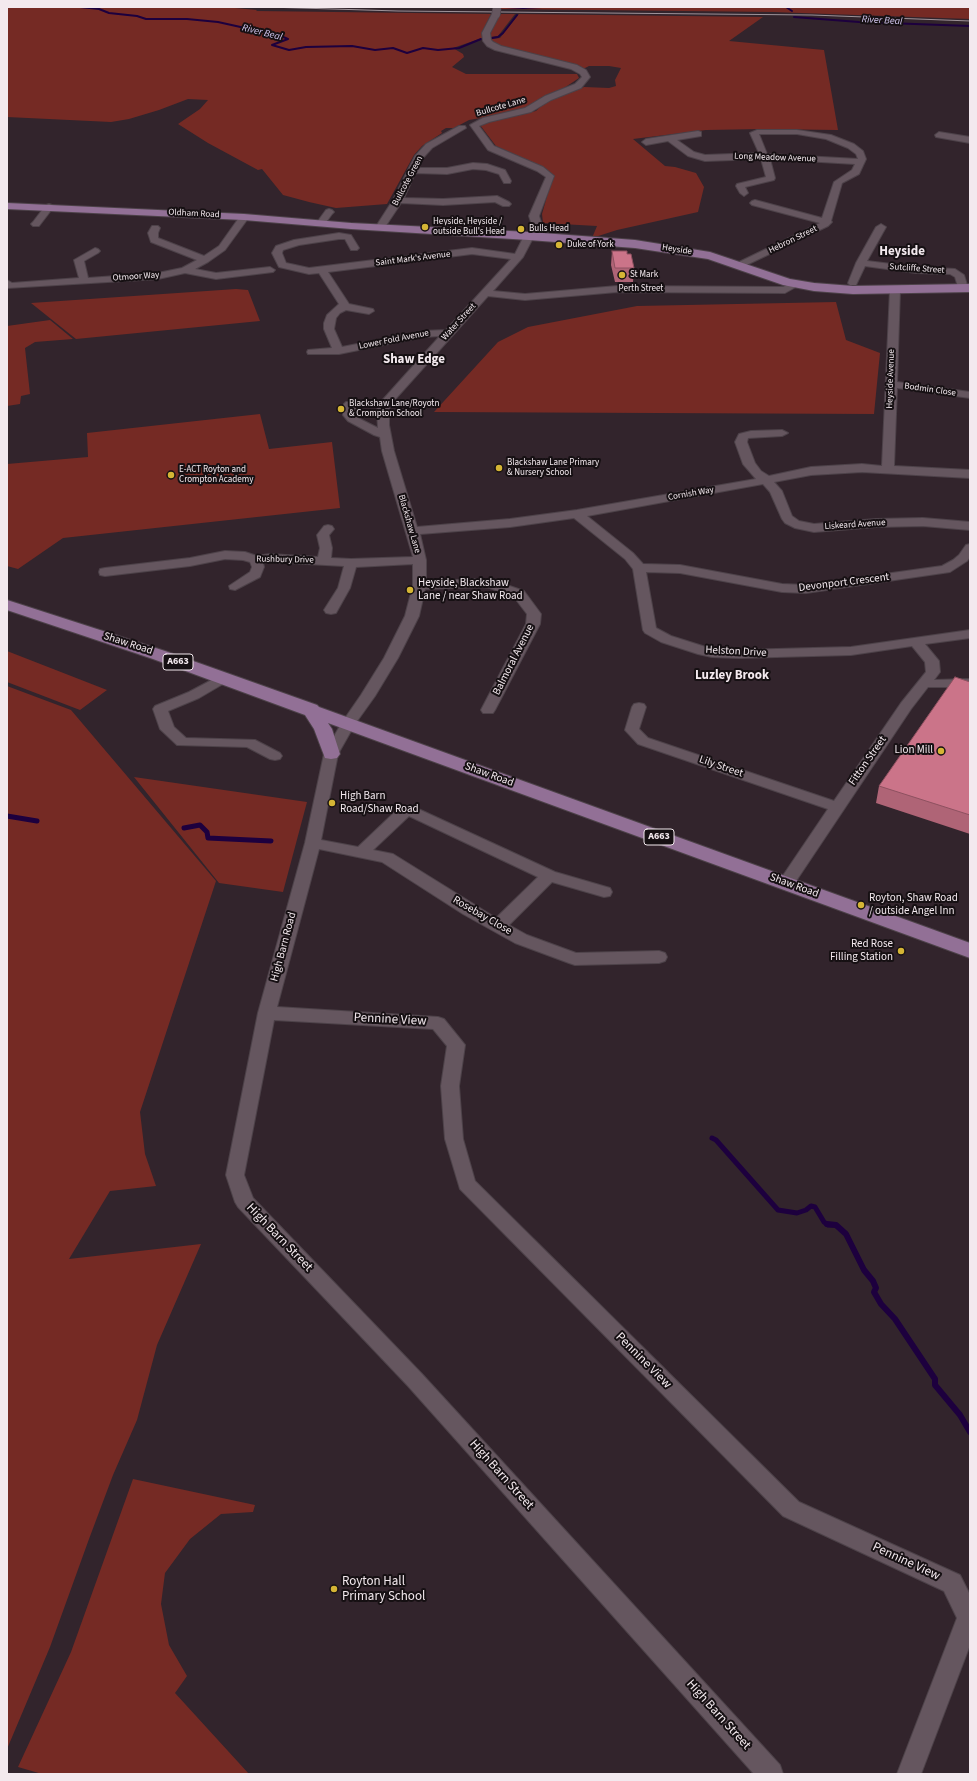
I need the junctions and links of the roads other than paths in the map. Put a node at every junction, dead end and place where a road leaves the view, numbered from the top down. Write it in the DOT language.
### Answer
graph roads {
  1 [pos="496,10"];
  2 [pos="462,128"];
  3 [pos="698,134"];
  4 [pos="940,135"];
  5 [pos="670,139"];
  6 [pos="970,140"];
  7 [pos="646,142"];
  8 [pos="764,156"];
  9 [pos="861,162"];
  10 [pos="412,170"];
  11 [pos="507,181"];
  12 [pos="744,193"];
  13 [pos="509,194"];
  14 [pos="497,199"];
  15 [pos="398,200"];
  16 [pos="755,203"];
  17 [pos="506,204"];
  18 [pos="7,206"];
  19 [pos="49,207"];
  20 [pos="329,212"];
  21 [pos="244,217"];
  22 [pos="827,222"];
  23 [pos="321,223"];
  24 [pos="36,224"];
  25 [pos="881,227"];
  26 [pos="155,228"];
  27 [pos="380,228"];
  28 [pos="534,236"];
  29 [pos="354,248"];
  30 [pos="95,251"];
  31 [pos="518,257"];
  32 [pos="205,260"];
  33 [pos="861,263"];
  34 [pos="738,266"];
  35 [pos="185,270"];
  36 [pos="270,270"];
  37 [pos="322,270"];
  38 [pos="84,280"];
  39 [pos="796,284"];
  40 [pos="853,284"];
  41 [pos="8,287"];
  42 [pos="967,288"];
  43 [pos="895,290"];
  44 [pos="484,293"];
  45 [pos="343,305"];
  46 [pos="369,311"];
  47 [pos="450,333"];
  48 [pos="339,351"];
  49 [pos="312,352"];
  50 [pos="891,384"];
  51 [pos="970,395"];
  52 [pos="350,404"];
  53 [pos="385,404"];
  54 [pos="782,433"];
  55 [pos="384,434"];
  56 [pos="888,468"];
  57 [pos="970,474"];
  58 [pos="765,479"];
  59 [pos="577,514"];
  60 [pos="970,526"];
  61 [pos="328,529"];
  62 [pos="413,531"];
  63 [pos="970,548"];
  64 [pos="256,560"];
  65 [pos="324,560"];
  66 [pos="420,560"];
  67 [pos="351,563"];
  68 [pos="639,568"];
  69 [pos="105,572"];
  70 [pos="419,585"];
  71 [pos="235,586"];
  72 [pos="7,605"];
  73 [pos="331,610"];
  74 [pos="970,634"];
  75 [pos="916,642"];
  76 [pos="223,678"];
  77 [pos="925,683"];
  78 [pos="970,683"];
  79 [pos="639,707"];
  80 [pos="311,710"];
  81 [pos="488,710"];
  82 [pos="348,724"];
  83 [pos="331,754"];
  84 [pos="275,756"];
  85 [pos="836,806"];
  86 [pos="313,843"];
  87 [pos="361,853"];
  88 [pos="549,876"];
  89 [pos="786,883"];
  90 [pos="604,892"];
  91 [pos="498,926"];
  92 [pos="970,950"];
  93 [pos="659,957"];
  94 [pos="266,1013"];
  95 [pos="235,1175"];
  96 [pos="771,1774"];
  97 [pos="910,1774"];
  1 -- 28 [label="street, Bullcote Lane"];
  2 -- 10 [label="street, Bullcote Green"];
  3 -- 5 [label="street"];
  4 -- 6 [label="street"];
  5 -- 7 [label="street"];
  5 -- 8 [label="street, Long Meadow Avenue"];
  8 -- 9 [label="street, Long Meadow Avenue"];
  8 -- 9 [label="street"];
  8 -- 12 [label="street"];
  9 -- 22 [label="street, Hebron Street"];
  10 -- 11 [label="street"];
  10 -- 15 [label="street, Bullcote Green"];
  13 -- 14 [label="street"];
  14 -- 15 [label="street"];
  14 -- 17 [label="street"];
  15 -- 27 [label="street, Bullcote Green"];
  16 -- 22 [label="street"];
  18 -- 19 [label="main road, Oldham Road"];
  19 -- 21 [label="main road, Oldham Road"];
  19 -- 24 [label="street"];
  20 -- 23 [label="street"];
  21 -- 23 [label="main road, Oldham Road"];
  21 -- 32 [label="street, Otmoor Way"];
  22 -- 34 [label="street, Hebron Street"];
  23 -- 27 [label="main road, Oldham Road"];
  25 -- 33 [label="street"];
  26 -- 32 [label="street"];
  27 -- 28 [label="main road, Heyside"];
  28 -- 31 [label="street, Water Street"];
  28 -- 34 [label="main road, Heyside"];
  29 -- 37 [label="street, Saint Mark's Avenue"];
  30 -- 38 [label="street"];
  31 -- 37 [label="street, Saint Mark's Avenue"];
  31 -- 44 [label="street, Water Street"];
  32 -- 35 [label="street, Otmoor Way"];
  33 -- 40 [label="street"];
  33 -- 42 [label="street, Sutcliffe Street"];
  34 -- 39 [label="main road, Heyside"];
  35 -- 36 [label="street"];
  35 -- 38 [label="street, Otmoor Way"];
  37 -- 45 [label="street"];
  38 -- 41 [label="street, Otmoor Way"];
  39 -- 43 [label="main road, Heyside"];
  39 -- 44 [label="street, Perth Street"];
  42 -- 43 [label="main road, Heyside"];
  43 -- 50 [label="street, Heyside Avenue"];
  44 -- 47 [label="street, Water Street"];
  45 -- 46 [label="street"];
  45 -- 48 [label="street"];
  47 -- 48 [label="street, Lower Fold Avenue"];
  47 -- 53 [label="street, Water Street"];
  48 -- 49 [label="street, Lower Fold Avenue"];
  50 -- 51 [label="street, Bodmin Close"];
  50 -- 56 [label="street, Heyside Avenue"];
  52 -- 55 [label="street"];
  53 -- 55 [label="street, Blackshaw Lane"];
  54 -- 58 [label="street, Liskeard Avenue"];
  55 -- 62 [label="street, Blackshaw Lane"];
  56 -- 57 [label="street, Cornish Way"];
  56 -- 58 [label="street, Cornish Way"];
  58 -- 59 [label="street, Cornish Way"];
  58 -- 60 [label="street, Liskeard Avenue"];
  59 -- 62 [label="street, Cornish Way"];
  59 -- 68 [label="street"];
  61 -- 65 [label="street"];
  62 -- 66 [label="street, Blackshaw Lane"];
  63 -- 68 [label="street, Devonport Crescent"];
  64 -- 65 [label="street, Rushbury Drive"];
  64 -- 69 [label="street, Rushbury Drive"];
  64 -- 71 [label="street"];
  65 -- 67 [label="street, Rushbury Drive"];
  66 -- 67 [label="street, Rushbury Drive"];
  66 -- 70 [label="street, Blackshaw Lane"];
  67 -- 73 [label="street"];
  68 -- 75 [label="street, Helston Drive"];
  70 -- 81 [label="street, Balmoral Avenue"];
  70 -- 82 [label="street, Blackshaw Lane"];
  72 -- 76 [label="main road, Shaw Road / A663"];
  74 -- 75 [label="street, Helston Drive"];
  75 -- 77 [label="street, Fitton Street"];
  76 -- 80 [label="main road, Shaw Road / A663"];
  76 -- 84 [label="street"];
  77 -- 78 [label="street"];
  77 -- 85 [label="street, Fitton Street"];
  79 -- 85 [label="street, Lily Street"];
  80 -- 82 [label="main road, Shaw Road / A663"];
  80 -- 83 [label="main road"];
  82 -- 83 [label="street, High Barn Road"];
  82 -- 89 [label="main road, Shaw Road / A663"];
  83 -- 86 [label="street, High Barn Road"];
  85 -- 89 [label="street, Fitton Street"];
  86 -- 87 [label="street, Rosebay Close"];
  86 -- 94 [label="street, High Barn Road"];
  87 -- 88 [label="street"];
  87 -- 91 [label="street, Rosebay Close"];
  88 -- 90 [label="street"];
  88 -- 91 [label="street"];
  89 -- 92 [label="main road, Shaw Road / A663"];
  91 -- 93 [label="street, Rosebay Close"];
  94 -- 95 [label="street, High Barn Road"];
  94 -- 97 [label="street, Pennine View"];
  95 -- 96 [label="street, High Barn Street"];
}
